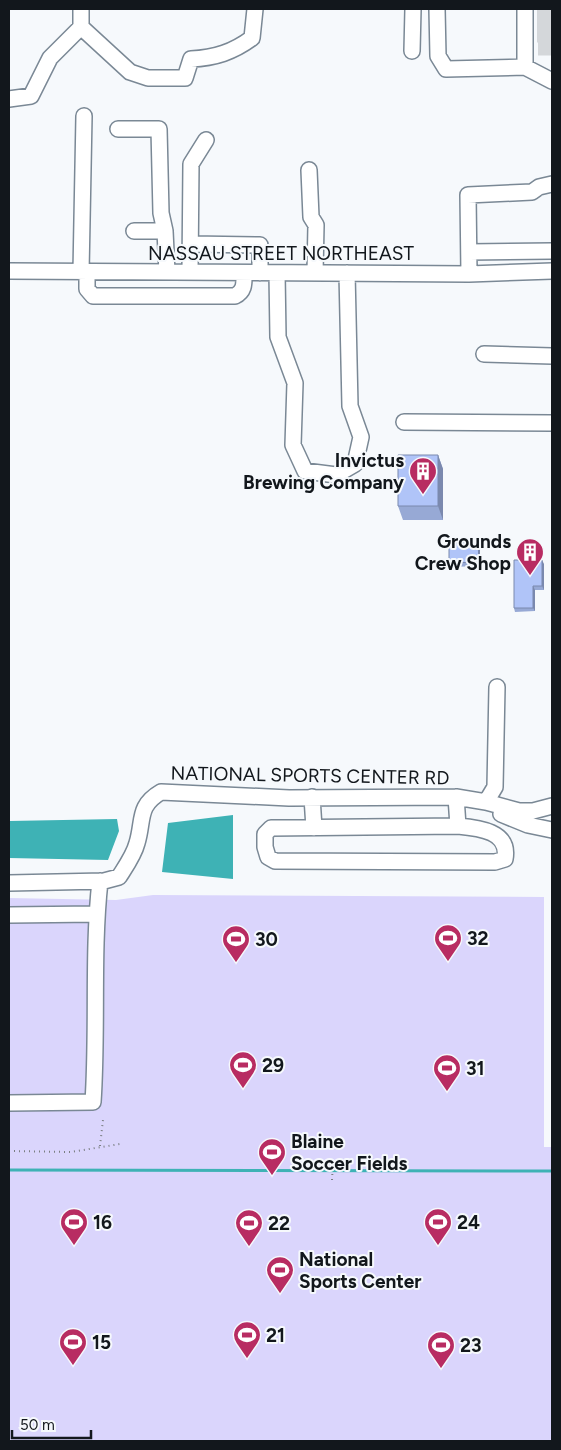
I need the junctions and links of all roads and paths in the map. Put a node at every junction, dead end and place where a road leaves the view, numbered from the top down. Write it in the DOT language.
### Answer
graph roads {
  1 [pos="81,9"];
  2 [pos="255,9"];
  3 [pos="413,9"];
  4 [pos="437,9"];
  5 [pos="81,27"];
  6 [pos="531,27"];
  7 [pos="412,51"];
  8 [pos="525,67"];
  9 [pos="552,81"];
  10 [pos="9,98"];
  11 [pos="84,116"];
  12 [pos="118,129"];
  13 [pos="206,140"];
  14 [pos="309,170"];
  15 [pos="552,184"];
  16 [pos="165,230"];
  17 [pos="134,231"];
  18 [pos="191,244"];
  19 [pos="221,245"];
  20 [pos="552,251"];
  21 [pos="469,252"];
  22 [pos="9,271"];
  23 [pos="552,271"];
  24 [pos="84,272"];
  25 [pos="124,272"];
  26 [pos="167,272"];
  27 [pos="190,272"];
  28 [pos="221,272"];
  29 [pos="252,273"];
  30 [pos="277,273"];
  31 [pos="316,273"];
  32 [pos="347,273"];
  33 [pos="469,274"];
  34 [pos="125,296"];
  35 [pos="484,354"];
  36 [pos="552,356"];
  37 [pos="404,422"];
  38 [pos="552,423"];
  39 [pos="497,687"];
  40 [pos="312,797"];
  41 [pos="456,797"];
  42 [pos="486,802"];
  43 [pos="552,806"];
  44 [pos="458,826"];
  45 [pos="314,828"];
  46 [pos="552,830"];
  47 [pos="100,881"];
  48 [pos="9,883"];
  49 [pos="96,914"];
  50 [pos="9,915"];
  51 [pos="9,1102"];
  52 [pos="103,1120"];
  53 [pos="120,1144"];
  54 [pos="100,1146"];
  55 [pos="9,1151"];
  56 [pos="333,1163"];
  57 [pos="332,1180"];
  1 -- 5 [label="street"];
  2 -- 5 [label="street"];
  3 -- 7 [label="street"];
  4 -- 8 [label="street"];
  5 -- 10 [label="street"];
  6 -- 8 [label="street"];
  8 -- 9 [label="street"];
  11 -- 24 [label="street"];
  12 -- 16 [label="street"];
  13 -- 18 [label="street"];
  14 -- 31 [label="street"];
  15 -- 21 [label="street"];
  16 -- 17 [label="street"];
  16 -- 26 [label="street"];
  18 -- 19 [label="street"];
  18 -- 27 [label="street"];
  19 -- 28 [label="street"];
  19 -- 29 [label="street"];
  20 -- 21 [label="street"];
  21 -- 33 [label="street"];
  22 -- 24 [label="street, NASSAU STREET NORTHEAST"];
  23 -- 33 [label="street, NASSAU STREET NORTHEAST"];
  24 -- 25 [label="street, NASSAU STREET NORTHEAST"];
  24 -- 34 [label="street"];
  25 -- 26 [label="street, NASSAU STREET NORTHEAST"];
  25 -- 34 [label="street"];
  26 -- 27 [label="street, NASSAU STREET NORTHEAST"];
  27 -- 28 [label="street, NASSAU STREET NORTHEAST"];
  28 -- 29 [label="street, NASSAU STREET NORTHEAST"];
  29 -- 30 [label="street, NASSAU STREET NORTHEAST"];
  29 -- 34 [label="street"];
  30 -- 31 [label="street, NASSAU STREET NORTHEAST"];
  30 -- 32 [label="street"];
  31 -- 32 [label="street, NASSAU STREET NORTHEAST"];
  32 -- 33 [label="street, NASSAU STREET NORTHEAST"];
  35 -- 36 [label="street"];
  37 -- 38 [label="street"];
  39 -- 42 [label="street"];
  40 -- 41 [label="street, NATIONAL SPORTS CENTER RD"];
  40 -- 45 [label="street"];
  40 -- 47 [label="street, NATIONAL SPORTS CENTER RD"];
  41 -- 42 [label="street, NATIONAL SPORTS CENTER RD"];
  41 -- 44 [label="street"];
  42 -- 43 [label="street, NATIONAL SPORTS CENTER RD"];
  42 -- 46 [label="street"];
  44 -- 45 [label="street"];
  44 -- 45 [label="street"];
  47 -- 48 [label="street, NATIONAL SPORTS CENTER RD"];
  47 -- 49 [label="street"];
  49 -- 50 [label="street"];
  49 -- 51 [label="street"];
  52 -- 54 [label="path"];
  53 -- 54 [label="path"];
  54 -- 55 [label="path"];
  56 -- 57 [label="path"];
}
